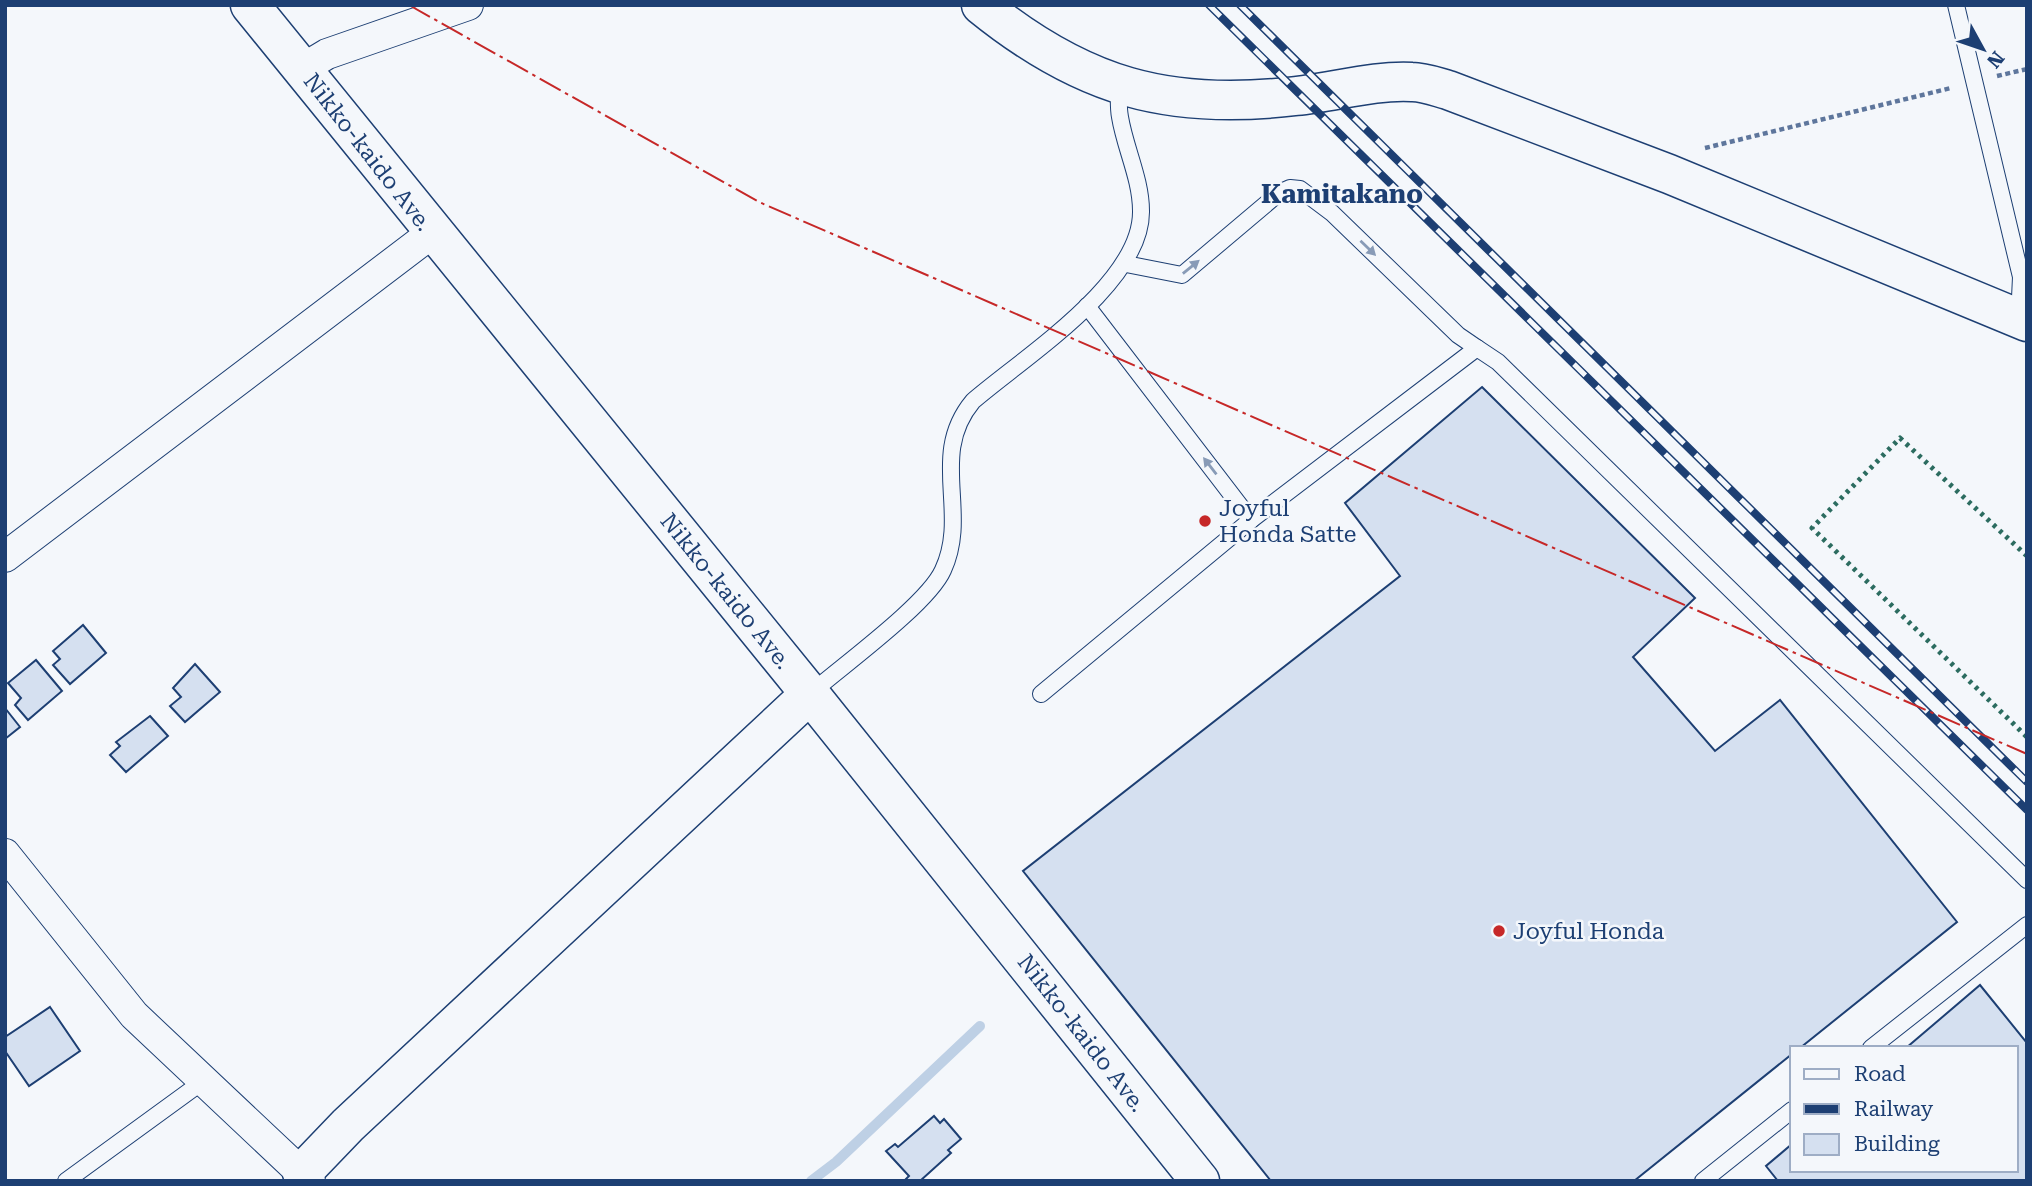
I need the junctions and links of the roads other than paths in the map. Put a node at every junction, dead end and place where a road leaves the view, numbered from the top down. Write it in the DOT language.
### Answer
graph roads {
  1 [pos="250,5"];
  2 [pos="468,5"];
  3 [pos="981,5"];
  4 [pos="1956,5"];
  5 [pos="302,69"];
  6 [pos="1119,85"];
  7 [pos="432,233"];
  8 [pos="1126,264"];
  9 [pos="1087,306"];
  10 [pos="2023,320"];
  11 [pos="1477,348"];
  12 [pos="1251,520"];
  13 [pos="5,557"];
  14 [pos="810,694"];
  15 [pos="1041,694"];
  16 [pos="5,854"];
  17 [pos="2027,880"];
  18 [pos="2027,925"];
  19 [pos="1874,1046"];
  20 [pos="202,1082"];
  21 [pos="1790,1112"];
  22 [pos="306,1177"];
  23 [pos="66,1181"];
  24 [pos="1200,1181"];
  25 [pos="1703,1181"];
  1 -- 5 [label="main road, Nikko-kaido Ave."];
  2 -- 5 [label="street"];
  3 -- 6 [label="main road"];
  4 -- 10 [label="lane"];
  5 -- 7 [label="main road, Nikko-kaido Ave."];
  6 -- 8 [label="lane"];
  6 -- 10 [label="main road"];
  7 -- 13 [label="street"];
  7 -- 14 [label="main road, Nikko-kaido Ave."];
  8 -- 9 [label="lane"];
  8 -- 11 [label="lane, one-way"];
  12 -- 9 [label="lane, one-way"];
  9 -- 14 [label="lane"];
  11 -- 12 [label="lane"];
  11 -- 17 [label="lane"];
  12 -- 15 [label="lane"];
  14 -- 22 [label="main road"];
  14 -- 24 [label="main road, Nikko-kaido Ave."];
  16 -- 20 [label="street"];
  18 -- 19 [label="lane"];
  20 -- 22 [label="street"];
  20 -- 23 [label="lane"];
  21 -- 25 [label="lane"];
}
